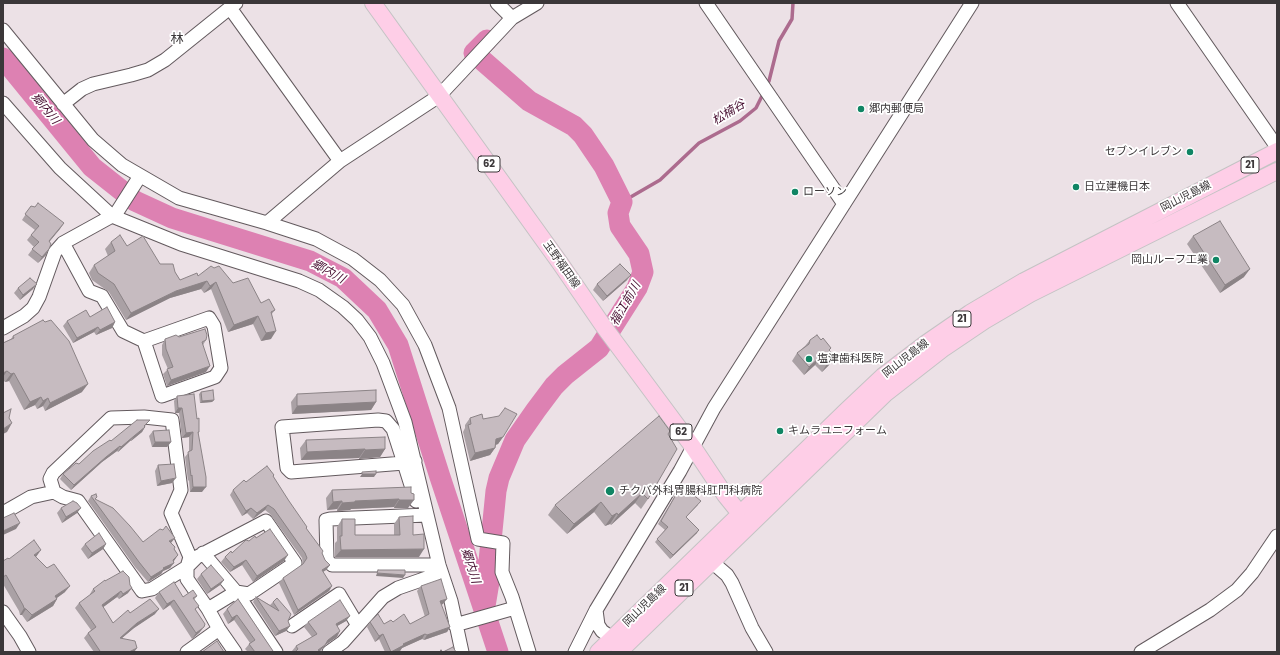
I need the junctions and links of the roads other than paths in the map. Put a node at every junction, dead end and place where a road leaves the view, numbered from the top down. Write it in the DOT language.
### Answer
graph roads {
  1 [pos="373,3"];
  2 [pos="497,3"];
  3 [pos="537,3"];
  4 [pos="706,3"];
  5 [pos="972,3"];
  6 [pos="1177,3"];
  7 [pos="233,6"];
  8 [pos="512,18"];
  9 [pos="3,30"];
  10 [pos="440,96"];
  11 [pos="3,103"];
  12 [pos="63,104"];
  13 [pos="1277,147"];
  14 [pos="1277,151"];
  15 [pos="340,161"];
  16 [pos="1277,171"];
  17 [pos="139,178"];
  18 [pos="844,204"];
  19 [pos="115,214"];
  20 [pos="267,223"];
  21 [pos="63,243"];
  22 [pos="986,312"];
  23 [pos="3,328"];
  24 [pos="144,341"];
  25 [pos="693,447"];
  26 [pos="410,462"];
  27 [pos="54,492"];
  28 [pos="3,513"];
  29 [pos="424,515"];
  30 [pos="745,519"];
  31 [pos="1276,539"];
  32 [pos="204,553"];
  33 [pos="712,562"];
  34 [pos="187,567"];
  35 [pos="437,568"];
  36 [pos="677,586"];
  37 [pos="236,592"];
  38 [pos="514,608"];
  39 [pos="208,609"];
  40 [pos="596,610"];
  41 [pos="3,612"];
  42 [pos="357,624"];
  43 [pos="458,624"];
  44 [pos="292,626"];
  45 [pos="219,629"];
  46 [pos="616,645"];
  47 [pos="29,652"];
  48 [pos="187,652"];
  49 [pos="235,652"];
  50 [pos="276,652"];
  51 [pos="330,652"];
  52 [pos="462,652"];
  53 [pos="529,652"];
  54 [pos="575,652"];
  55 [pos="598,652"];
  56 [pos="766,652"];
  57 [pos="1141,652"];
  1 -- 10 [label="main road, 玉野福田線 / 62"];
  2 -- 8 [label="street"];
  3 -- 8 [label="street"];
  4 -- 18 [label="street"];
  5 -- 18 [label="street"];
  6 -- 13 [label="street"];
  7 -- 12 [label="street"];
  7 -- 15 [label="street"];
  8 -- 10 [label="street"];
  9 -- 12 [label="street"];
  10 -- 15 [label="street"];
  10 -- 25 [label="main road, 玉野福田線 / 62"];
  11 -- 19 [label="street"];
  12 -- 17 [label="street"];
  14 -- 22 [label="main road, 岡山児島線 / 21"];
  15 -- 20 [label="street"];
  16 -- 22 [label="main road, 岡山児島線 / 21"];
  17 -- 19 [label="street"];
  17 -- 20 [label="street"];
  18 -- 25 [label="street"];
  19 -- 21 [label="street"];
  19 -- 26 [label="street"];
  20 -- 38 [label="street"];
  21 -- 23 [label="street"];
  21 -- 24 [label="street"];
  22 -- 30 [label="main road, 岡山児島線 / 21"];
  24 -- 24 [label="street"];
  25 -- 30 [label="main road, 玉野福田線 / 62"];
  25 -- 40 [label="street"];
  26 -- 26 [label="street"];
  26 -- 29 [label="street"];
  27 -- 28 [label="street"];
  27 -- 34 [label="street"];
  27 -- 34 [label="street"];
  29 -- 35 [label="street"];
  29 -- 35 [label="street"];
  30 -- 33 [label="main road, 岡山児島線 / 21"];
  30 -- 36 [label="main road, 岡山児島線 / 21"];
  31 -- 57 [label="street"];
  32 -- 34 [label="street"];
  32 -- 37 [label="street"];
  32 -- 37 [label="street"];
  33 -- 36 [label="main road, 岡山児島線 / 21"];
  33 -- 56 [label="street"];
  34 -- 39 [label="street"];
  35 -- 42 [label="street"];
  35 -- 43 [label="street"];
  36 -- 46 [label="main road, 岡山児島線 / 21"];
  37 -- 39 [label="street"];
  37 -- 50 [label="street"];
  38 -- 43 [label="street"];
  38 -- 53 [label="street"];
  39 -- 45 [label="street"];
  40 -- 46 [label="street"];
  40 -- 54 [label="street"];
  41 -- 47 [label="street"];
  42 -- 44 [label="street"];
  42 -- 51 [label="street"];
  43 -- 52 [label="street"];
  45 -- 48 [label="street"];
  45 -- 49 [label="street"];
  46 -- 55 [label="main road, 岡山児島線 / 21"];
}
